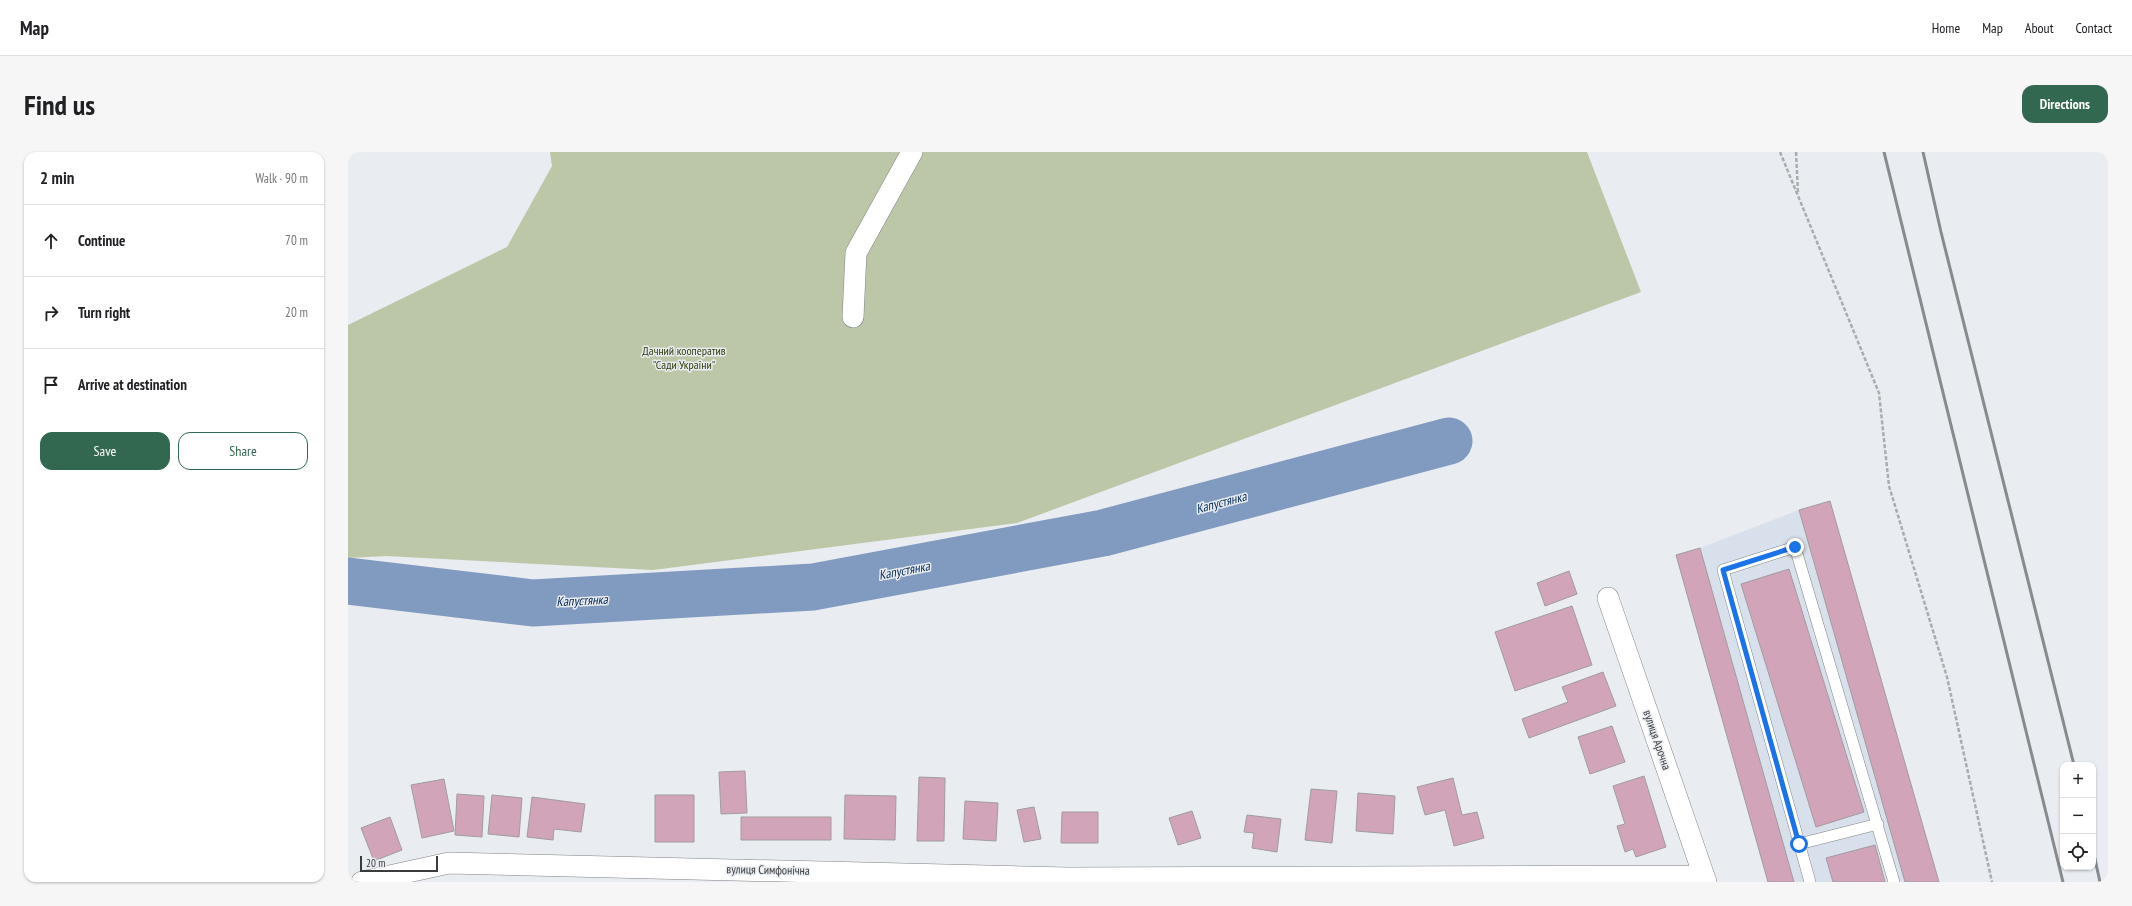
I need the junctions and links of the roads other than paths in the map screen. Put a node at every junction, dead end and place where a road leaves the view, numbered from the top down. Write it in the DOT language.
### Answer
graph roads {
  1 [pos="912,152"];
  2 [pos="853,317"];
  3 [pos="1608,598"];
  4 [pos="1878,824"];
  5 [pos="1799,844"];
  6 [pos="1705,879"];
  7 [pos="362,882"];
  8 [pos="1810,882"];
  9 [pos="1894,882"];
  1 -- 2 [label="street"];
  3 -- 6 [label="street, вулиця Арочна"];
  4 -- 5 [label="lane"];
  4 -- 5 [label="lane"];
  4 -- 9 [label="lane"];
  5 -- 8 [label="lane"];
  6 -- 7 [label="street, вулиця Симфонічна"];
}
